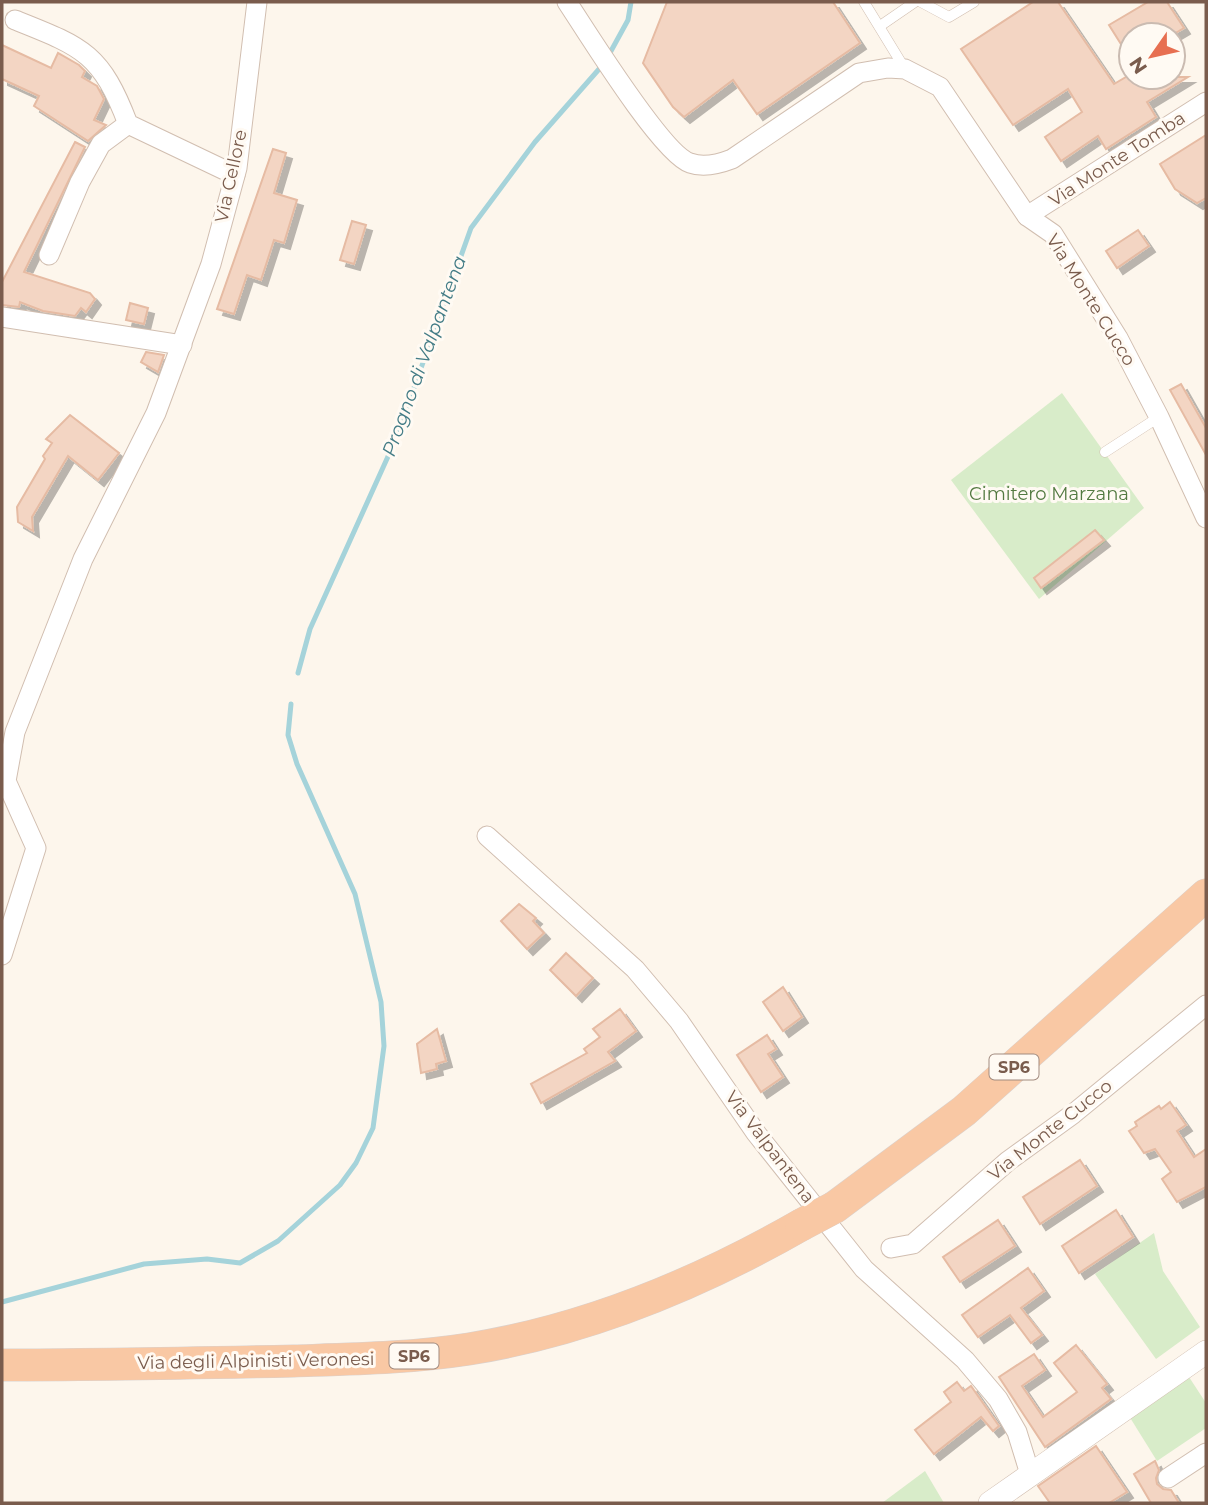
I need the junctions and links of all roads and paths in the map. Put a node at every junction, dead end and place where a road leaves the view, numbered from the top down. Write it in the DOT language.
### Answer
graph roads {
  1 [pos="257,2"];
  2 [pos="567,2"];
  3 [pos="864,2"];
  4 [pos="915,2"];
  5 [pos="921,2"];
  6 [pos="974,2"];
  7 [pos="15,20"];
  8 [pos="880,26"];
  9 [pos="905,69"];
  10 [pos="1206,102"];
  11 [pos="128,124"];
  12 [pos="235,175"];
  13 [pos="1027,216"];
  14 [pos="49,256"];
  15 [pos="2,317"];
  16 [pos="182,345"];
  17 [pos="1159,416"];
  18 [pos="1105,453"];
  19 [pos="1206,518"];
  20 [pos="487,835"];
  21 [pos="1206,895"];
  22 [pos="2,955"];
  23 [pos="1206,1005"];
  24 [pos="891,1248"];
  25 [pos="1206,1352"];
  26 [pos="2,1365"];
  27 [pos="1206,1453"];
  28 [pos="1030,1474"];
  29 [pos="1168,1478"];
  30 [pos="990,1503"];
  1 -- 12 [label="street, Via Cellore"];
  2 -- 9 [label="street"];
  3 -- 8 [label="lane"];
  4 -- 8 [label="lane"];
  5 -- 6 [label="lane"];
  7 -- 11 [label="street"];
  8 -- 9 [label="lane"];
  9 -- 13 [label="street, Via Monte Cucco"];
  10 -- 13 [label="street, Via Monte Tomba"];
  11 -- 12 [label="street"];
  11 -- 14 [label="street"];
  12 -- 16 [label="street, Via Cellore"];
  13 -- 17 [label="street, Via Monte Cucco"];
  15 -- 16 [label="street"];
  16 -- 22 [label="street, Via Cellore"];
  17 -- 18 [label="lane"];
  17 -- 19 [label="street, Via Monte Cucco"];
  20 -- 28 [label="street, Via Valpantena"];
  21 -- 26 [label="highway, Via degli Alpinisti Veronesi / SP6, bridge"];
  23 -- 24 [label="street, Via Monte Cucco"];
  25 -- 28 [label="street"];
  27 -- 29 [label="street"];
  28 -- 30 [label="street"];
}
